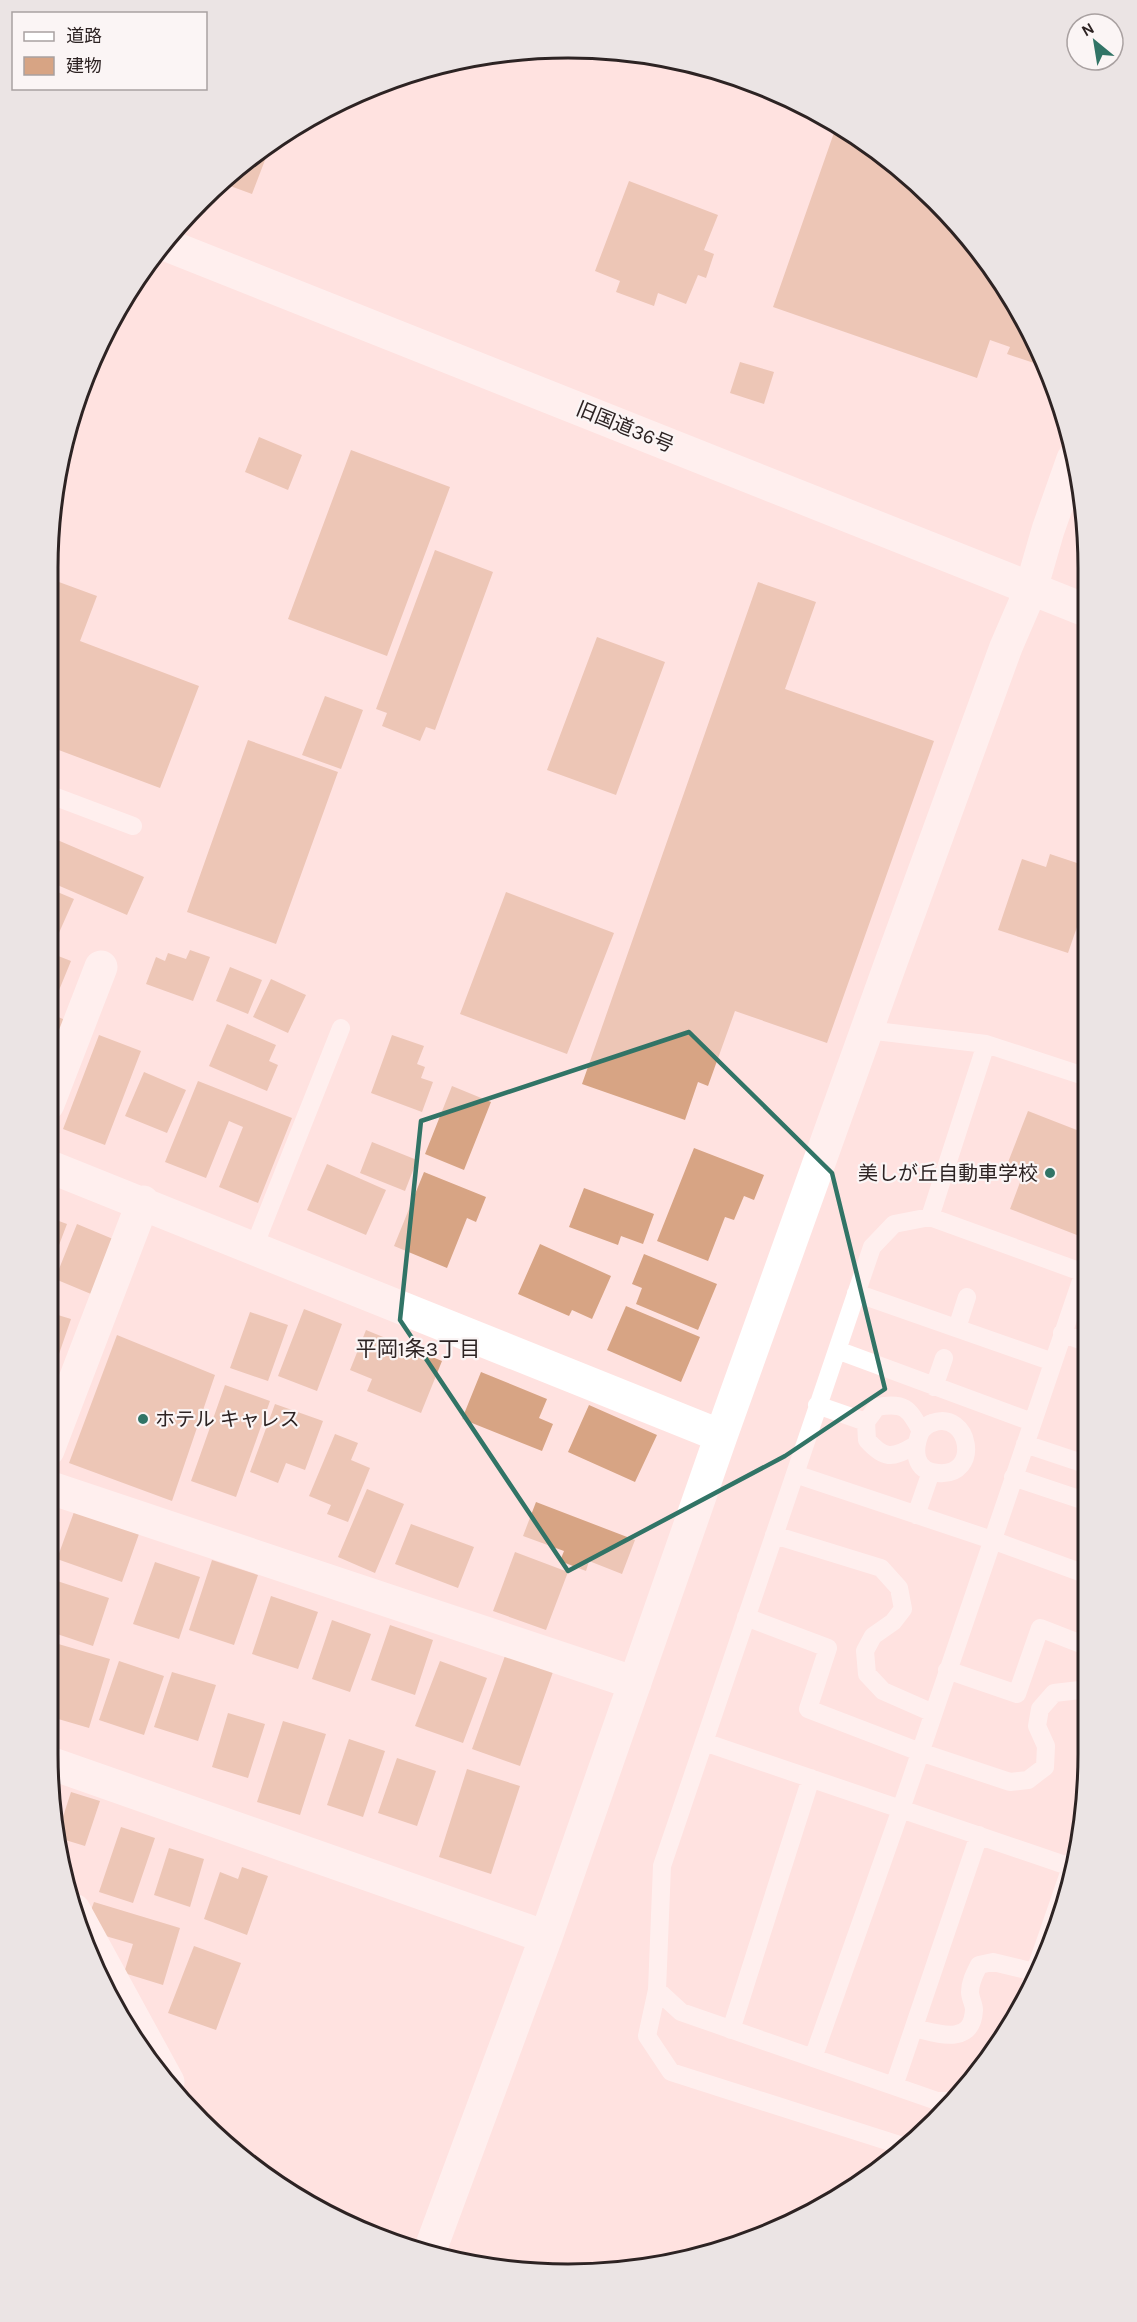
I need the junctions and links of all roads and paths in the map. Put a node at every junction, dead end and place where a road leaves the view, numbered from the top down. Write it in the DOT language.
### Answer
graph roads {
  1 [pos="173,247"];
  2 [pos="1069,470"];
  3 [pos="1031,589"];
  4 [pos="1078,607"];
  5 [pos="58,798"];
  6 [pos="133,826"];
  7 [pos="101,967"];
  8 [pos="341,1028"];
  9 [pos="867,1030"];
  10 [pos="986,1044"];
  11 [pos="1078,1074"];
  12 [pos="58,1078"];
  13 [pos="58,1170"];
  14 [pos="143,1202"];
  15 [pos="930,1216"];
  16 [pos="254,1247"];
  17 [pos="1078,1270"];
  18 [pos="856,1293"];
  19 [pos="1078,1293"];
  20 [pos="967,1297"];
  21 [pos="957,1328"];
  22 [pos="1062,1333"];
  23 [pos="1078,1339"];
  24 [pos="837,1350"];
  25 [pos="944,1358"];
  26 [pos="1053,1362"];
  27 [pos="934,1387"];
  28 [pos="818,1406"];
  29 [pos="866,1422"];
  30 [pos="1032,1422"];
  31 [pos="58,1424"];
  32 [pos="721,1436"];
  33 [pos="918,1439"];
  34 [pos="1025,1444"];
  35 [pos="1078,1462"];
  36 [pos="931,1473"];
  37 [pos="795,1474"];
  38 [pos="1013,1477"];
  39 [pos="58,1490"];
  40 [pos="1078,1499"];
  41 [pos="916,1515"];
  42 [pos="774,1535"];
  43 [pos="992,1540"];
  44 [pos="1078,1571"];
  45 [pos="746,1617"];
  46 [pos="1078,1643"];
  47 [pos="947,1670"];
  48 [pos="635,1683"];
  49 [pos="1078,1690"];
  50 [pos="933,1713"];
  51 [pos="704,1742"];
  52 [pos="920,1752"];
  53 [pos="59,1766"];
  54 [pos="811,1778"];
  55 [pos="901,1809"];
  56 [pos="979,1835"];
  57 [pos="1066,1865"];
  58 [pos="546,1937"];
  59 [pos="107,1970"];
  60 [pos="1028,1975"];
  61 [pos="657,1990"];
  62 [pos="135,2022"];
  63 [pos="914,2028"];
  64 [pos="732,2030"];
  65 [pos="813,2058"];
  66 [pos="894,2086"];
  67 [pos="941,2101"];
  68 [pos="896,2144"];
  69 [pos="432,2244"];
  1 -- 3 [label="street, 旧国道36号"];
  2 -- 3 [label="street"];
  3 -- 4 [label="street, 旧国道36号"];
  3 -- 9 [label="street"];
  5 -- 6 [label="lane"];
  7 -- 12 [label="street"];
  8 -- 16 [label="lane"];
  9 -- 10 [label="lane"];
  9 -- 32 [label="street"];
  10 -- 11 [label="lane"];
  10 -- 15 [label="lane"];
  13 -- 14 [label="street"];
  14 -- 16 [label="street"];
  14 -- 31 [label="street"];
  15 -- 17 [label="lane"];
  15 -- 18 [label="lane"];
  16 -- 32 [label="street"];
  18 -- 21 [label="lane"];
  18 -- 24 [label="lane"];
  19 -- 22 [label="lane"];
  20 -- 21 [label="lane"];
  21 -- 26 [label="lane"];
  22 -- 23 [label="lane"];
  22 -- 26 [label="lane"];
  24 -- 27 [label="lane"];
  24 -- 28 [label="lane"];
  25 -- 27 [label="lane"];
  26 -- 30 [label="lane"];
  27 -- 30 [label="lane"];
  28 -- 29 [label="lane"];
  28 -- 37 [label="lane"];
  29 -- 33 [label="lane"];
  29 -- 33 [label="lane"];
  30 -- 34 [label="lane"];
  32 -- 48 [label="street"];
  33 -- 36 [label="lane"];
  33 -- 36 [label="lane"];
  34 -- 35 [label="lane"];
  34 -- 38 [label="lane"];
  36 -- 41 [label="lane"];
  37 -- 41 [label="lane"];
  37 -- 42 [label="lane"];
  38 -- 40 [label="lane"];
  38 -- 43 [label="lane"];
  39 -- 48 [label="street"];
  41 -- 43 [label="lane"];
  42 -- 45 [label="lane"];
  42 -- 50 [label="lane"];
  43 -- 44 [label="lane"];
  43 -- 47 [label="lane"];
  45 -- 51 [label="lane"];
  45 -- 52 [label="lane"];
  46 -- 47 [label="lane"];
  47 -- 50 [label="lane"];
  48 -- 58 [label="street"];
  49 -- 52 [label="lane"];
  50 -- 52 [label="lane"];
  51 -- 54 [label="lane"];
  51 -- 61 [label="lane"];
  52 -- 55 [label="lane"];
  53 -- 58 [label="street"];
  54 -- 55 [label="lane"];
  54 -- 64 [label="lane"];
  55 -- 56 [label="lane"];
  55 -- 65 [label="lane"];
  56 -- 57 [label="lane"];
  56 -- 63 [label="lane"];
  58 -- 69 [label="street"];
  59 -- 62 [label="street"];
  60 -- 63 [label="lane"];
  61 -- 64 [label="lane"];
  61 -- 68 [label="lane"];
  63 -- 66 [label="lane"];
  64 -- 65 [label="lane"];
  65 -- 66 [label="lane"];
  66 -- 67 [label="lane"];
}
